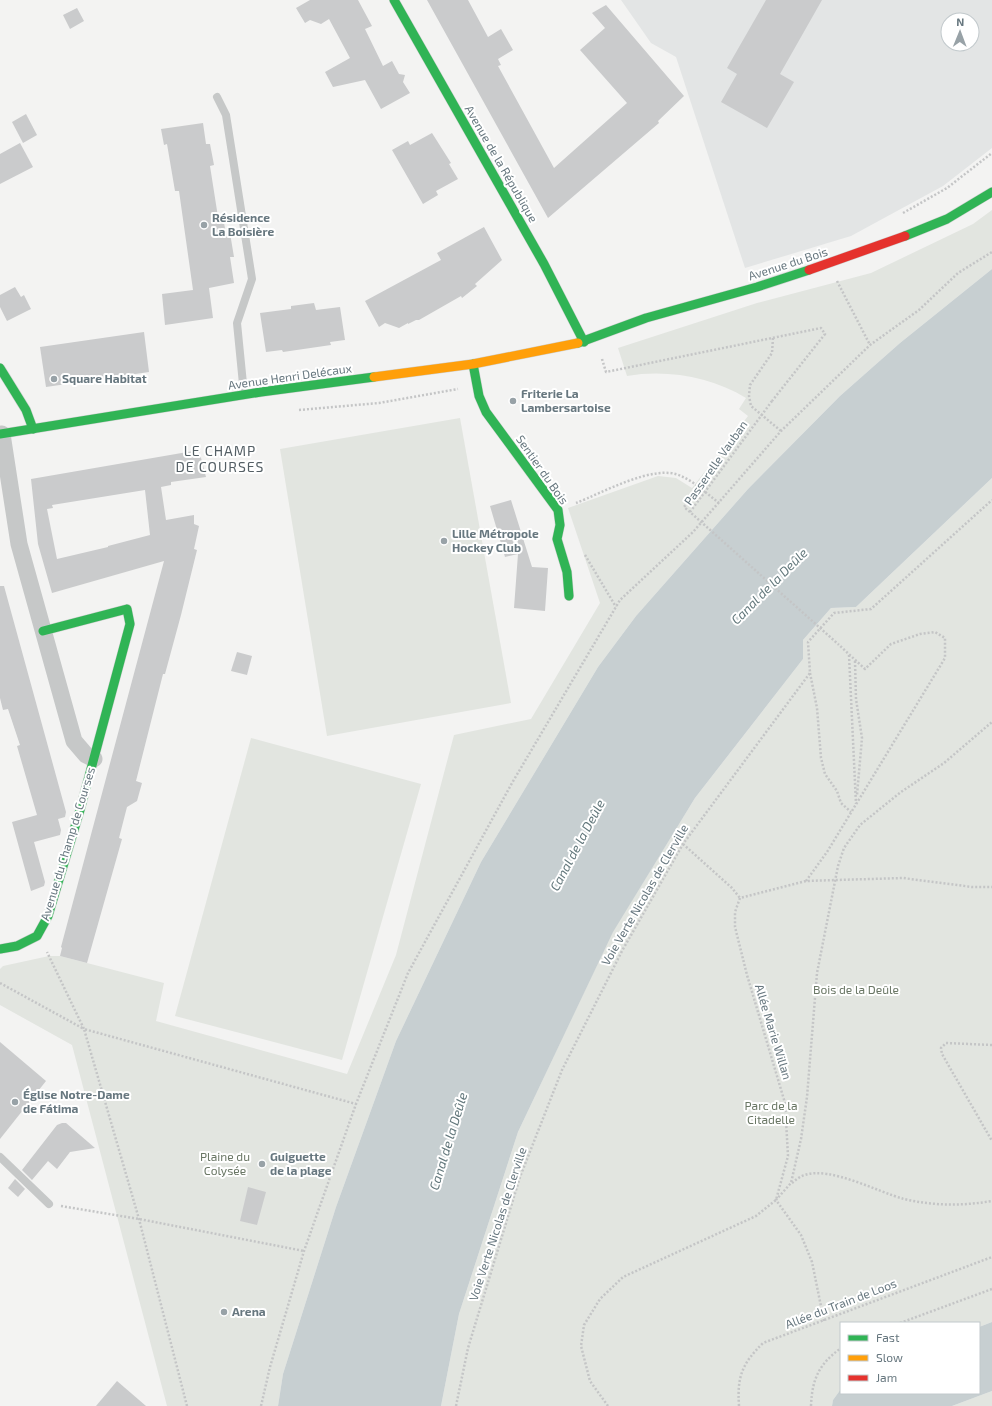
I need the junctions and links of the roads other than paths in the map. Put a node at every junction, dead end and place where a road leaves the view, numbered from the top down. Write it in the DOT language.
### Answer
graph roads {
  1 [pos="394,0"];
  2 [pos="217,97"];
  3 [pos="992,192"];
  4 [pos="584,342"];
  5 [pos="473,364"];
  6 [pos="0,368"];
  7 [pos="244,395"];
  8 [pos="33,429"];
  9 [pos="1,434"];
  10 [pos="569,596"];
  11 [pos="43,631"];
  12 [pos="94,758"];
  13 [pos="0,949"];
  14 [pos="0,1157"];
  15 [pos="49,1204"];
  1 -- 4 [label="street, Avenue de la République"];
  2 -- 7 [label="lane"];
  3 -- 4 [label="street, Avenue du Bois"];
  4 -- 5 [label="street, Avenue Henri Delécaux"];
  5 -- 7 [label="street, Avenue Henri Delécaux"];
  5 -- 10 [label="street, Sentier du Bois"];
  6 -- 8 [label="street"];
  7 -- 8 [label="street, Avenue Henri Delécaux"];
  8 -- 9 [label="street, Avenue Henri Delécaux"];
  9 -- 11 [label="street, Avenue du Champ de Courses"];
  11 -- 12 [label="street, Avenue du Champ de Courses"];
  11 -- 12 [label="street, Avenue du Champ de Courses"];
  12 -- 13 [label="street, Avenue du Champ de Courses"];
  14 -- 15 [label="lane"];
}
